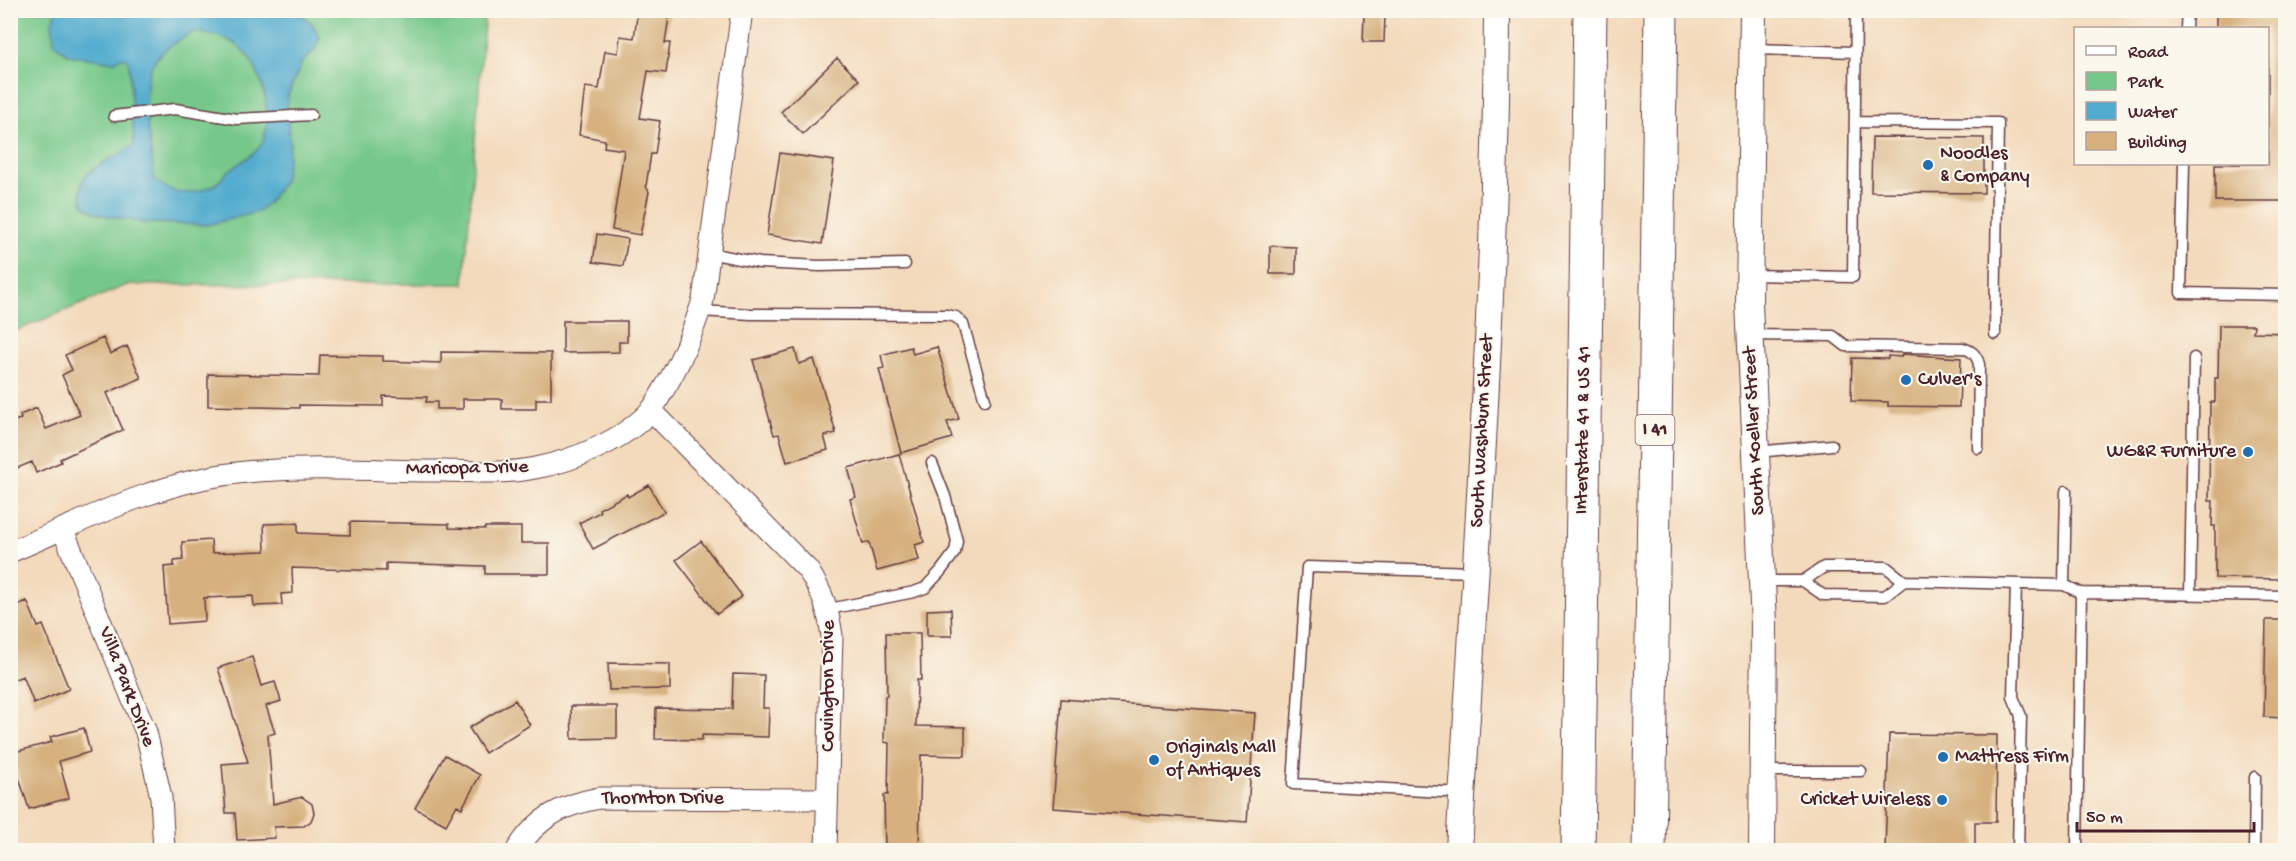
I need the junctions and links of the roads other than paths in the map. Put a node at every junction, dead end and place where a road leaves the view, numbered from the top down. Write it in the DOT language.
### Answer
graph roads {
  1 [pos="742,10"];
  2 [pos="904,10"];
  3 [pos="1497,10"];
  4 [pos="1590,10"];
  5 [pos="1661,10"];
  6 [pos="1753,10"];
  7 [pos="1856,10"];
  8 [pos="2187,10"];
  9 [pos="932,15"];
  10 [pos="2186,27"];
  11 [pos="1753,49"];
  12 [pos="1855,52"];
  13 [pos="311,115"];
  14 [pos="114,116"];
  15 [pos="1855,122"];
  16 [pos="2184,165"];
  17 [pos="710,253"];
  18 [pos="905,264"];
  19 [pos="1749,275"];
  20 [pos="2286,295"];
  21 [pos="700,312"];
  22 [pos="1995,334"];
  23 [pos="1750,335"];
  24 [pos="2194,358"];
  25 [pos="986,400"];
  26 [pos="651,410"];
  27 [pos="1832,445"];
  28 [pos="1978,448"];
  29 [pos="1756,452"];
  30 [pos="932,463"];
  31 [pos="2066,490"];
  32 [pos="63,530"];
  33 [pos="10,552"];
  34 [pos="1475,572"];
  35 [pos="1763,581"];
  36 [pos="1803,581"];
  37 [pos="1904,581"];
  38 [pos="2016,584"];
  39 [pos="2064,585"];
  40 [pos="2081,593"];
  41 [pos="2190,594"];
  42 [pos="2286,596"];
  43 [pos="828,609"];
  44 [pos="1763,771"];
  45 [pos="1861,771"];
  46 [pos="2255,777"];
  47 [pos="1462,793"];
  48 [pos="827,799"];
  49 [pos="164,850"];
  50 [pos="517,850"];
  51 [pos="826,850"];
  52 [pos="1459,850"];
  53 [pos="1578,850"];
  54 [pos="1649,850"];
  55 [pos="1762,850"];
  56 [pos="2018,850"];
  57 [pos="2077,850"];
  58 [pos="2254,850"];
  1 -- 17 [label="street, Maricopa Drive"];
  2 -- 9 [label="lane"];
  3 -- 34 [label="street, South Washburn Street"];
  4 -- 53 [label="highway, Interstate 41 & US 41"];
  5 -- 54 [label="highway, I 41"];
  6 -- 11 [label="street, South Koeller Street"];
  7 -- 12 [label="lane"];
  8 -- 10 [label="lane"];
  11 -- 12 [label="lane"];
  11 -- 19 [label="street, South Koeller Street"];
  12 -- 15 [label="lane"];
  13 -- 14 [label="lane"];
  15 -- 19 [label="lane"];
  15 -- 22 [label="lane"];
  16 -- 20 [label="lane"];
  17 -- 18 [label="lane"];
  17 -- 21 [label="street, Maricopa Drive"];
  19 -- 23 [label="street, South Koeller Street"];
  21 -- 25 [label="lane"];
  21 -- 26 [label="street, Maricopa Drive"];
  23 -- 28 [label="lane"];
  23 -- 29 [label="street, South Koeller Street"];
  24 -- 41 [label="lane"];
  26 -- 32 [label="street, Maricopa Drive"];
  26 -- 43 [label="street, Covington Drive"];
  27 -- 29 [label="lane"];
  29 -- 35 [label="street, South Koeller Street"];
  30 -- 43 [label="lane"];
  31 -- 39 [label="lane"];
  32 -- 33 [label="street, Maricopa Drive"];
  32 -- 49 [label="street, Villa Park Drive"];
  34 -- 47 [label="street, South Washburn Street"];
  34 -- 47 [label="lane"];
  35 -- 36 [label="lane"];
  35 -- 44 [label="street, South Koeller Street"];
  36 -- 37 [label="lane"];
  36 -- 37 [label="lane"];
  37 -- 38 [label="lane"];
  38 -- 39 [label="lane"];
  38 -- 56 [label="lane"];
  39 -- 40 [label="lane"];
  40 -- 41 [label="lane"];
  40 -- 57 [label="lane"];
  41 -- 42 [label="lane"];
  43 -- 48 [label="street, Covington Drive"];
  44 -- 45 [label="lane"];
  44 -- 55 [label="street, South Koeller Street"];
  46 -- 58 [label="lane"];
  47 -- 52 [label="street, South Washburn Street"];
  48 -- 50 [label="street, Thornton Drive"];
  48 -- 51 [label="street, Covington Drive"];
}
